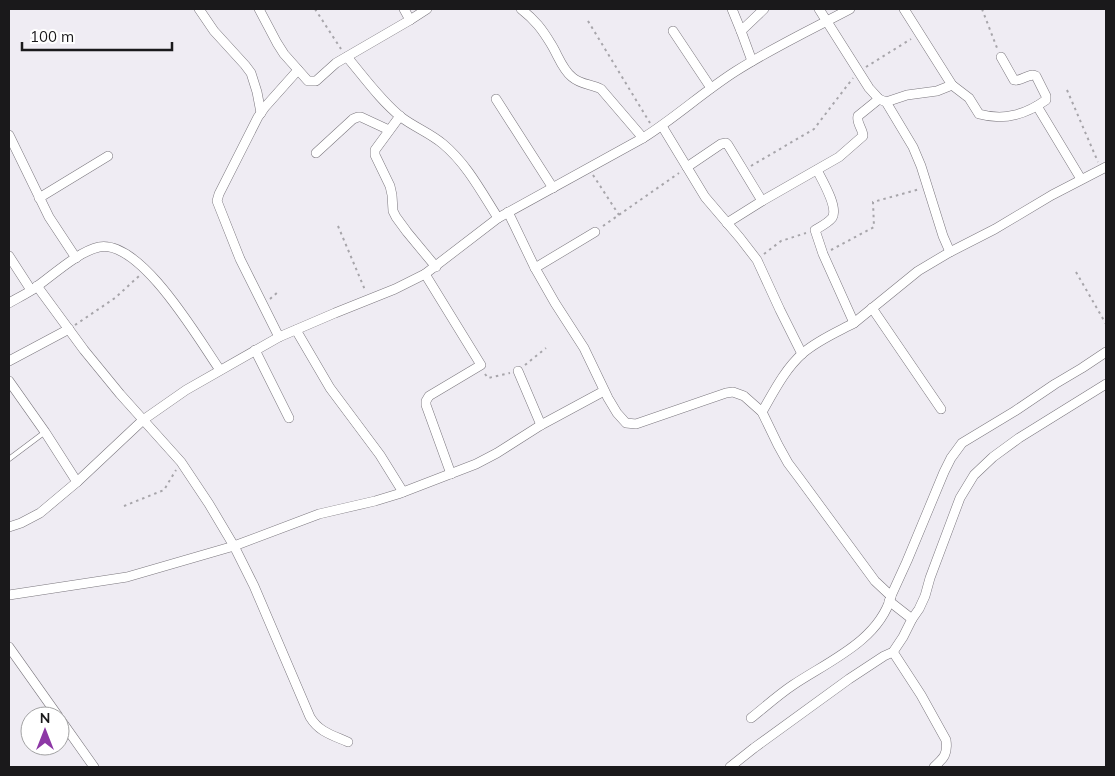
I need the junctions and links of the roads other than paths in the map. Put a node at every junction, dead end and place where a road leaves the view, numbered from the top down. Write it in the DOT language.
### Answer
graph roads {
  1 [pos="199,9"];
  2 [pos="259,9"];
  3 [pos="404,9"];
  4 [pos="427,9"];
  5 [pos="521,9"];
  6 [pos="732,9"];
  7 [pos="764,9"];
  8 [pos="819,9"];
  9 [pos="850,9"];
  10 [pos="904,9"];
  11 [pos="410,20"];
  12 [pos="827,21"];
  13 [pos="673,31"];
  14 [pos="741,31"];
  15 [pos="347,57"];
  16 [pos="1001,57"];
  17 [pos="752,61"];
  18 [pos="298,70"];
  19 [pos="952,85"];
  20 [pos="712,88"];
  21 [pos="496,99"];
  22 [pos="883,100"];
  23 [pos="1037,106"];
  24 [pos="261,113"];
  25 [pos="400,116"];
  26 [pos="658,128"];
  27 [pos="389,130"];
  28 [pos="9,136"];
  29 [pos="643,138"];
  30 [pos="316,153"];
  31 [pos="108,156"];
  32 [pos="687,168"];
  33 [pos="1103,168"];
  34 [pos="817,170"];
  35 [pos="1081,179"];
  36 [pos="553,188"];
  37 [pos="39,198"];
  38 [pos="762,201"];
  39 [pos="508,212"];
  40 [pos="498,218"];
  41 [pos="727,223"];
  42 [pos="595,232"];
  43 [pos="950,252"];
  44 [pos="9,256"];
  45 [pos="76,258"];
  46 [pos="436,266"];
  47 [pos="535,268"];
  48 [pos="425,274"];
  49 [pos="34,288"];
  50 [pos="9,303"];
  51 [pos="872,308"];
  52 [pos="854,322"];
  53 [pos="69,329"];
  54 [pos="296,330"];
  55 [pos="279,337"];
  56 [pos="255,350"];
  57 [pos="1106,352"];
  58 [pos="802,354"];
  59 [pos="9,361"];
  60 [pos="220,370"];
  61 [pos="518,371"];
  62 [pos="9,381"];
  63 [pos="1106,384"];
  64 [pos="604,391"];
  65 [pos="941,409"];
  66 [pos="762,412"];
  67 [pos="289,418"];
  68 [pos="142,420"];
  69 [pos="541,425"];
  70 [pos="45,432"];
  71 [pos="9,459"];
  72 [pos="451,474"];
  73 [pos="77,482"];
  74 [pos="403,492"];
  75 [pos="9,527"];
  76 [pos="234,546"];
  77 [pos="9,595"];
  78 [pos="890,599"];
  79 [pos="912,619"];
  80 [pos="9,647"];
  81 [pos="894,652"];
  82 [pos="51,706"];
  83 [pos="751,718"];
  84 [pos="70,733"];
  85 [pos="348,742"];
  86 [pos="94,767"];
  87 [pos="730,767"];
  88 [pos="934,767"];
  1 -- 24 [label="street"];
  2 -- 18 [label="street"];
  3 -- 11 [label="street"];
  4 -- 11 [label="street"];
  5 -- 29 [label="street"];
  6 -- 14 [label="street"];
  7 -- 14 [label="street"];
  8 -- 12 [label="street"];
  9 -- 12 [label="street"];
  10 -- 19 [label="street"];
  11 -- 15 [label="street"];
  12 -- 17 [label="street"];
  12 -- 22 [label="street"];
  13 -- 20 [label="street"];
  14 -- 17 [label="street"];
  15 -- 18 [label="street"];
  15 -- 25 [label="street"];
  16 -- 23 [label="street"];
  17 -- 20 [label="street"];
  18 -- 24 [label="street"];
  19 -- 22 [label="street"];
  19 -- 23 [label="street"];
  20 -- 26 [label="street"];
  21 -- 36 [label="street"];
  22 -- 34 [label="street"];
  22 -- 43 [label="street"];
  23 -- 35 [label="street"];
  24 -- 55 [label="street"];
  25 -- 27 [label="street"];
  25 -- 40 [label="street"];
  26 -- 29 [label="street"];
  26 -- 32 [label="street"];
  27 -- 30 [label="street"];
  27 -- 46 [label="street"];
  28 -- 37 [label="street"];
  29 -- 36 [label="street"];
  31 -- 37 [label="street"];
  32 -- 38 [label="street"];
  32 -- 41 [label="street"];
  33 -- 35 [label="street"];
  34 -- 38 [label="street"];
  34 -- 52 [label="street"];
  35 -- 43 [label="street"];
  36 -- 39 [label="street"];
  37 -- 45 [label="street"];
  38 -- 41 [label="street"];
  39 -- 40 [label="street"];
  39 -- 47 [label="street"];
  40 -- 46 [label="street"];
  41 -- 58 [label="street"];
  42 -- 47 [label="street"];
  43 -- 51 [label="street"];
  44 -- 49 [label="street"];
  45 -- 49 [label="street"];
  45 -- 60 [label="street"];
  46 -- 48 [label="street"];
  47 -- 64 [label="street"];
  48 -- 54 [label="street"];
  48 -- 72 [label="street"];
  49 -- 50 [label="street"];
  49 -- 53 [label="street"];
  51 -- 52 [label="street"];
  51 -- 65 [label="street"];
  52 -- 58 [label="street"];
  53 -- 59 [label="street"];
  53 -- 68 [label="street"];
  54 -- 55 [label="street"];
  54 -- 74 [label="street"];
  55 -- 56 [label="street"];
  56 -- 60 [label="street"];
  56 -- 67 [label="street"];
  57 -- 78 [label="street"];
  58 -- 66 [label="street"];
  60 -- 68 [label="street"];
  61 -- 69 [label="street"];
  62 -- 70 [label="street"];
  63 -- 79 [label="street"];
  64 -- 66 [label="street"];
  64 -- 69 [label="street"];
  66 -- 78 [label="street"];
  68 -- 73 [label="street"];
  68 -- 76 [label="street"];
  69 -- 72 [label="street"];
  70 -- 71 [label="lane"];
  70 -- 73 [label="street"];
  72 -- 74 [label="street"];
  73 -- 75 [label="street"];
  74 -- 76 [label="street"];
  76 -- 77 [label="street"];
  76 -- 85 [label="street"];
  78 -- 79 [label="street"];
  78 -- 83 [label="street"];
  79 -- 81 [label="street"];
  80 -- 82 [label="street"];
  81 -- 87 [label="street"];
  81 -- 88 [label="street"];
  84 -- 86 [label="street"];
}
